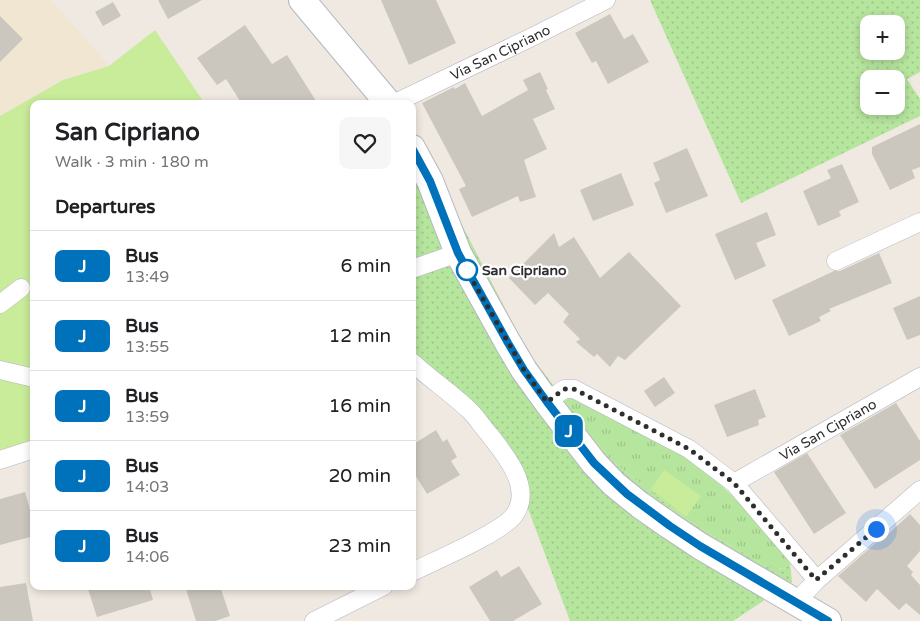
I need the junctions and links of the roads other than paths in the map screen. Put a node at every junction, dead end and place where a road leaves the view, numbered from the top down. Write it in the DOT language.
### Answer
graph roads {
  1 [pos="302,0"];
  2 [pos="606,0"];
  3 [pos="386,100"];
  4 [pos="401,100"];
  5 [pos="416,155"];
  6 [pos="920,222"];
  7 [pos="458,253"];
  8 [pos="836,261"];
  9 [pos="416,268"];
  10 [pos="21,288"];
  11 [pos="0,304"];
  12 [pos="416,365"];
  13 [pos="0,370"];
  14 [pos="920,376"];
  15 [pos="30,377"];
  16 [pos="547,402"];
  17 [pos="30,450"];
  18 [pos="0,460"];
  19 [pos="734,483"];
  20 [pos="920,490"];
  21 [pos="416,570"];
  22 [pos="816,580"];
  23 [pos="376,590"];
  24 [pos="796,602"];
  25 [pos="314,621"];
  26 [pos="828,621"];
  1 -- 3 [label="main road"];
  2 -- 4 [label="street, Via San Cipriano"];
  5 -- 7 [label="main road"];
  6 -- 8 [label="street"];
  7 -- 9 [label="street"];
  7 -- 16 [label="main road"];
  10 -- 11 [label="street"];
  12 -- 21 [label="street"];
  13 -- 15 [label="street"];
  14 -- 19 [label="street, Via San Cipriano"];
  16 -- 19 [label="street"];
  16 -- 24 [label="main road"];
  17 -- 18 [label="street"];
  19 -- 22 [label="street"];
  20 -- 22 [label="street"];
  22 -- 24 [label="street"];
  23 -- 25 [label="street"];
  24 -- 26 [label="main road"];
}
